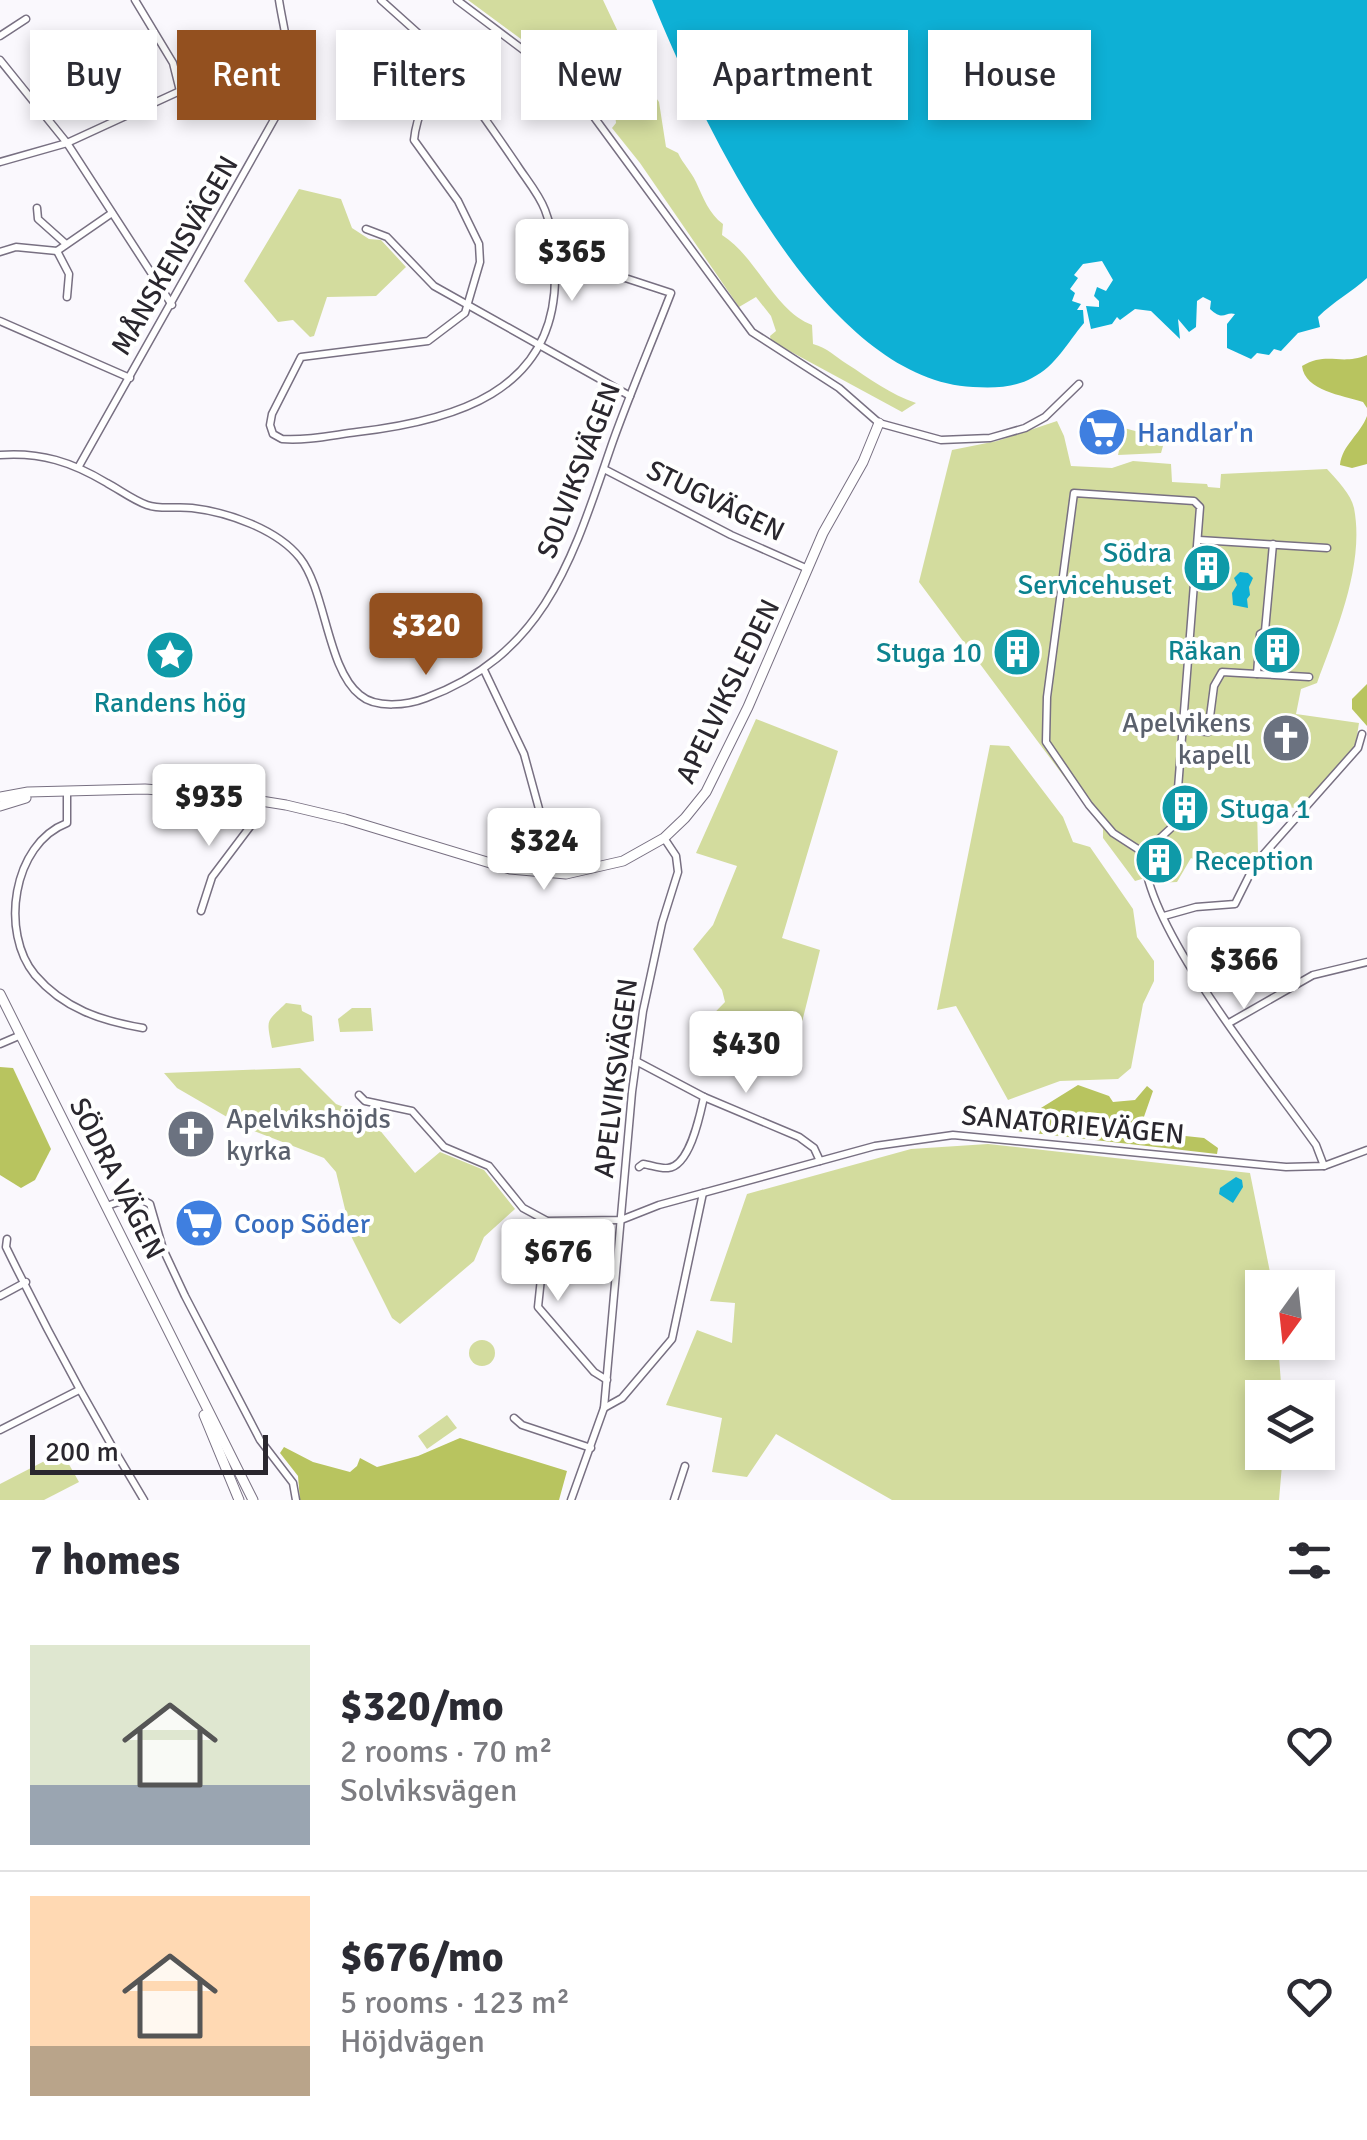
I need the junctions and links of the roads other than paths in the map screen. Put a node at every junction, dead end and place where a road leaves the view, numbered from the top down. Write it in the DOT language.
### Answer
graph roads {
  1 [pos="135,0"];
  2 [pos="279,0"];
  3 [pos="380,0"];
  4 [pos="457,0"];
  5 [pos="26,19"];
  6 [pos="283,30"];
  7 [pos="414,30"];
  8 [pos="0,36"];
  9 [pos="0,60"];
  10 [pos="177,79"];
  11 [pos="177,92"];
  12 [pos="275,120"];
  13 [pos="419,120"];
  14 [pos="485,120"];
  15 [pos="66,144"];
  16 [pos="0,162"];
  17 [pos="37,208"];
  18 [pos="112,214"];
  19 [pos="366,230"];
  20 [pos="600,241"];
  21 [pos="68,244"];
  22 [pos="57,251"];
  23 [pos="0,252"];
  24 [pos="68,296"];
  25 [pos="468,305"];
  26 [pos="172,306"];
  27 [pos="0,321"];
  28 [pos="541,344"];
  29 [pos="130,378"];
  30 [pos="1079,384"];
  31 [pos="630,396"];
  32 [pos="879,423"];
  33 [pos="0,455"];
  34 [pos="79,466"];
  35 [pos="604,469"];
  36 [pos="1199,540"];
  37 [pos="1273,544"];
  38 [pos="1327,548"];
  39 [pos="809,569"];
  40 [pos="484,670"];
  41 [pos="1258,674"];
  42 [pos="1309,677"];
  43 [pos="1183,730"];
  44 [pos="1362,734"];
  45 [pos="62,792"];
  46 [pos="0,797"];
  47 [pos="255,800"];
  48 [pos="0,806"];
  49 [pos="664,838"];
  50 [pos="550,849"];
  51 [pos="1144,853"];
  52 [pos="202,911"];
  53 [pos="1164,916"];
  54 [pos="1367,962"];
  55 [pos="0,994"];
  56 [pos="1229,1022"];
  57 [pos="144,1028"];
  58 [pos="21,1035"];
  59 [pos="0,1044"];
  60 [pos="636,1061"];
  61 [pos="359,1095"];
  62 [pos="704,1098"];
  63 [pos="1367,1150"];
  64 [pos="820,1161"];
  65 [pos="1324,1166"];
  66 [pos="639,1168"];
  67 [pos="704,1193"];
  68 [pos="107,1206"];
  69 [pos="621,1220"];
  70 [pos="547,1221"];
  71 [pos="7,1239"];
  72 [pos="26,1282"];
  73 [pos="0,1296"];
  74 [pos="607,1380"];
  75 [pos="194,1384"];
  76 [pos="79,1390"];
  77 [pos="604,1408"];
  78 [pos="514,1418"];
  79 [pos="0,1430"];
  80 [pos="592,1448"];
  81 [pos="685,1466"];
  82 [pos="144,1500"];
  83 [pos="239,1500"];
  84 [pos="253,1500"];
  85 [pos="296,1500"];
  86 [pos="571,1500"];
  87 [pos="674,1500"];
  1 -- 10 [label="street"];
  2 -- 6 [label="street, MÅNSKENSVÄGEN"];
  3 -- 7 [label="street"];
  4 -- 32 [label="street"];
  5 -- 8 [label="street"];
  9 -- 15 [label="street"];
  11 -- 15 [label="street"];
  12 -- 26 [label="street, MÅNSKENSVÄGEN"];
  13 -- 25 [label="street"];
  14 -- 28 [label="street"];
  15 -- 16 [label="street"];
  15 -- 18 [label="street"];
  17 -- 21 [label="street"];
  18 -- 21 [label="street"];
  18 -- 26 [label="street"];
  19 -- 25 [label="street"];
  20 -- 31 [label="street, SOLVIKSVÄGEN"];
  21 -- 22 [label="street"];
  22 -- 23 [label="street"];
  22 -- 24 [label="street"];
  25 -- 28 [label="street"];
  25 -- 28 [label="street"];
  26 -- 29 [label="street, MÅNSKENSVÄGEN"];
  27 -- 29 [label="street"];
  28 -- 31 [label="street"];
  29 -- 34 [label="street, MÅNSKENSVÄGEN"];
  30 -- 32 [label="street"];
  31 -- 35 [label="street, SOLVIKSVÄGEN"];
  32 -- 39 [label="street, APELVIKSLEDEN"];
  33 -- 34 [label="street, SOLVIKSVÄGEN"];
  34 -- 40 [label="street, SOLVIKSVÄGEN"];
  35 -- 39 [label="street, STUGVÄGEN"];
  35 -- 40 [label="street, SOLVIKSVÄGEN"];
  36 -- 37 [label="street"];
  36 -- 43 [label="street"];
  36 -- 51 [label="street"];
  37 -- 38 [label="street"];
  37 -- 41 [label="street"];
  39 -- 49 [label="street, APELVIKSLEDEN"];
  40 -- 50 [label="street"];
  41 -- 42 [label="street"];
  41 -- 43 [label="street"];
  43 -- 51 [label="street"];
  44 -- 53 [label="street"];
  45 -- 46 [label="street, APELVIKSLEDEN"];
  45 -- 47 [label="street, APELVIKSLEDEN"];
  45 -- 48 [label="street, APELVIKSLEDEN"];
  45 -- 57 [label="street"];
  47 -- 49 [label="street, APELVIKSLEDEN"];
  47 -- 52 [label="street"];
  49 -- 60 [label="street, APELVIKSVÄGEN"];
  51 -- 53 [label="street"];
  53 -- 56 [label="street"];
  54 -- 56 [label="street"];
  55 -- 58 [label="street, SÖDRA VÄGEN"];
  56 -- 65 [label="street"];
  58 -- 59 [label="street"];
  58 -- 68 [label="street, SÖDRA VÄGEN"];
  60 -- 62 [label="street"];
  60 -- 69 [label="street, APELVIKSVÄGEN"];
  61 -- 70 [label="street"];
  62 -- 64 [label="street"];
  62 -- 66 [label="street"];
  63 -- 65 [label="street, SANATORIEVÄGEN"];
  64 -- 65 [label="street, SANATORIEVÄGEN"];
  64 -- 67 [label="street, SANATORIEVÄGEN"];
  67 -- 69 [label="street, SANATORIEVÄGEN"];
  67 -- 77 [label="street"];
  68 -- 75 [label="street, SÖDRA VÄGEN"];
  68 -- 85 [label="street"];
  69 -- 70 [label="street, SANATORIEVÄGEN"];
  69 -- 74 [label="street, APELVIKSVÄGEN"];
  70 -- 74 [label="street"];
  71 -- 72 [label="street"];
  72 -- 73 [label="street"];
  72 -- 76 [label="street"];
  74 -- 77 [label="street, APELVIKSVÄGEN"];
  75 -- 83 [label="street, SÖDRA VÄGEN"];
  75 -- 84 [label="street, SÖDRA VÄGEN"];
  76 -- 79 [label="street"];
  76 -- 82 [label="street"];
  77 -- 80 [label="street, APELVIKSVÄGEN"];
  78 -- 80 [label="street"];
  80 -- 86 [label="street, APELVIKSVÄGEN"];
  81 -- 87 [label="street"];
}
